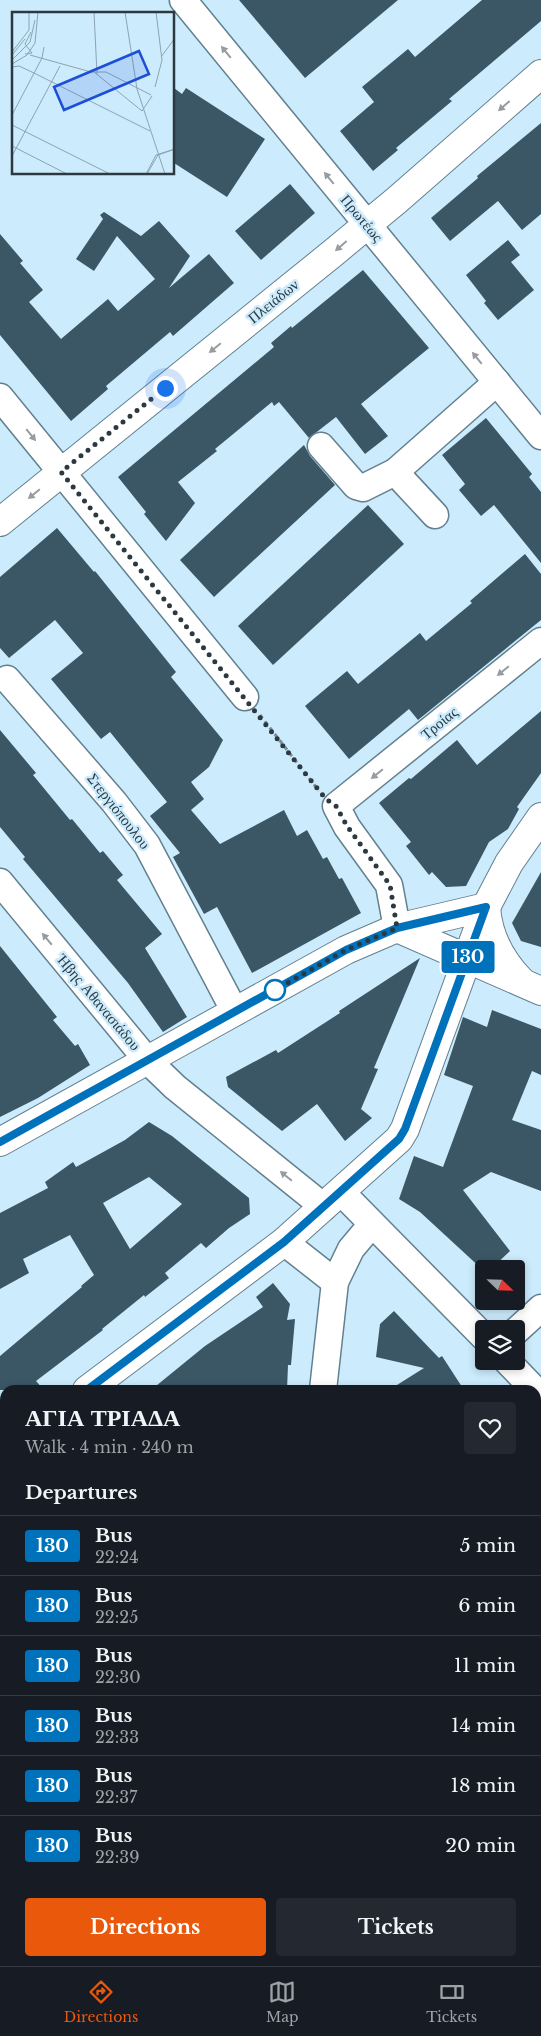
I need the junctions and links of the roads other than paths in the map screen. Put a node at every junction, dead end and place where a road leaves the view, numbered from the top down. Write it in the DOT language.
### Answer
graph roads {
  1 [pos="183,0"];
  2 [pos="541,74"];
  3 [pos="366,224"];
  4 [pos="497,382"];
  5 [pos="0,397"];
  6 [pos="541,436"];
  7 [pos="321,446"];
  8 [pos="61,472"];
  9 [pos="396,472"];
  10 [pos="434,515"];
  11 [pos="0,522"];
  12 [pos="541,641"];
  13 [pos="7,679"];
  14 [pos="245,697"];
  15 [pos="541,817"];
  16 [pos="0,882"];
  17 [pos="486,907"];
  18 [pos="397,928"];
  19 [pos="467,959"];
  20 [pos="533,988"];
  21 [pos="235,1012"];
  22 [pos="147,1060"];
  23 [pos="0,1142"];
  24 [pos="332,1199"];
  25 [pos="372,1224"];
  26 [pos="284,1242"];
  27 [pos="335,1282"];
  28 [pos="541,1308"];
  29 [pos="525,1323"];
  30 [pos="475,1329"];
  31 [pos="516,1370"];
  32 [pos="94,1385"];
  33 [pos="324,1385"];
  34 [pos="531,1385"];
  3 -- 1 [label="street, Πρωτέως, one-way"];
  2 -- 3 [label="street, Πλειάδων, one-way"];
  4 -- 3 [label="street, Πρωτέως, one-way"];
  3 -- 8 [label="street, Πλειάδων, one-way"];
  4 -- 6 [label="street, Πρωτέως"];
  4 -- 9 [label="street"];
  5 -- 8 [label="street, one-way"];
  7 -- 9 [label="street"];
  8 -- 11 [label="street, Πλειάδων, one-way"];
  8 -- 14 [label="street"];
  9 -- 10 [label="street"];
  12 -- 18 [label="street, Τροίας, one-way"];
  13 -- 21 [label="street, Στεργιόπουλου"];
  15 -- 17 [label="street"];
  22 -- 16 [label="street, Ήβης Αθανασιάδου, one-way"];
  17 -- 18 [label="street"];
  17 -- 19 [label="street"];
  17 -- 20 [label="street"];
  18 -- 19 [label="street"];
  18 -- 21 [label="street"];
  19 -- 20 [label="street"];
  19 -- 24 [label="street"];
  21 -- 22 [label="street"];
  22 -- 23 [label="street"];
  24 -- 22 [label="street, Ήβης Αθανασιάδου, one-way"];
  24 -- 25 [label="street, Ήβης Αθανασιάδου"];
  24 -- 26 [label="street"];
  25 -- 27 [label="street"];
  25 -- 30 [label="street, Ήβης Αθανασιάδου"];
  26 -- 27 [label="street"];
  26 -- 32 [label="street"];
  27 -- 33 [label="street"];
  28 -- 29 [label="street"];
  31 -- 34 [label="street"];
}
